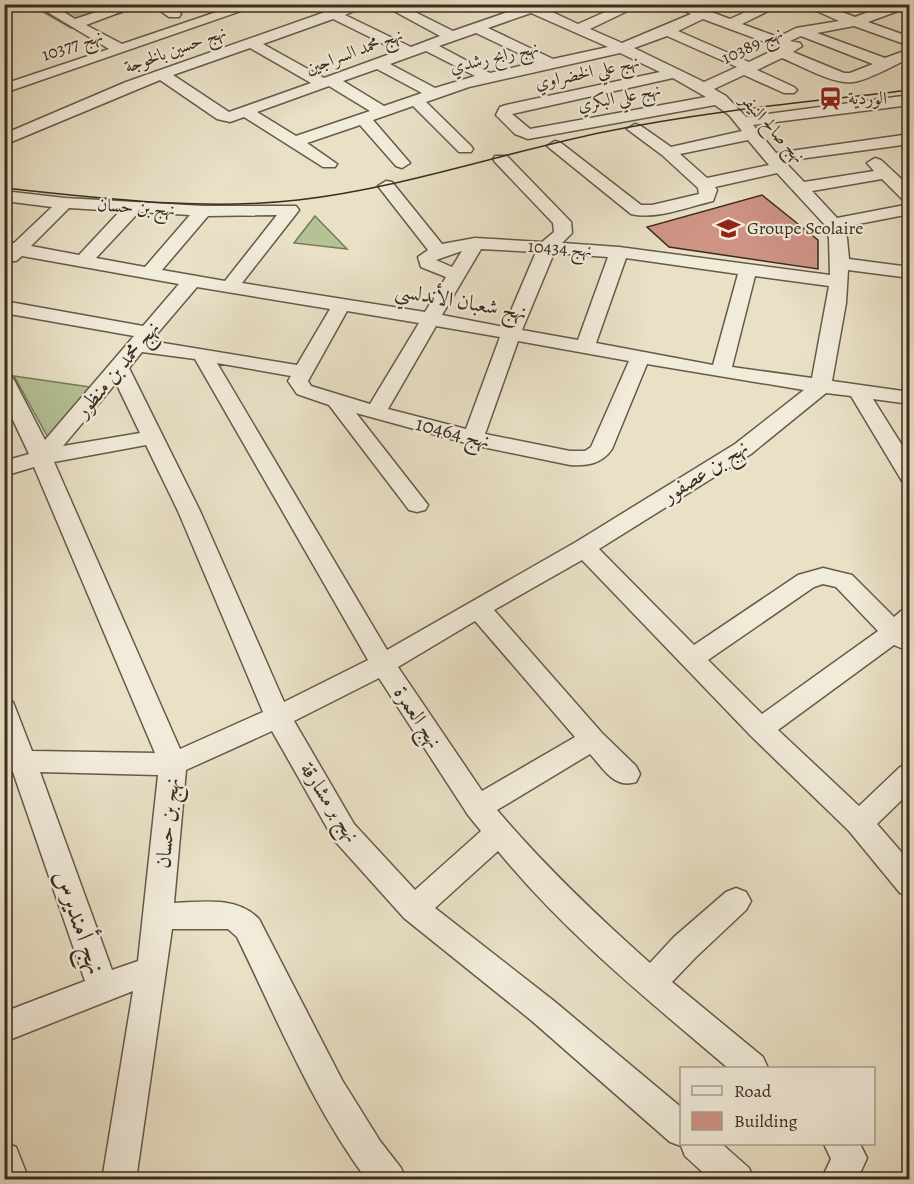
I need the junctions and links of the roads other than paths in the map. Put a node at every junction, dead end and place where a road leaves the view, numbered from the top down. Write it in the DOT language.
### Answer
graph roads {
  1 [pos="40,4"];
  2 [pos="96,4"];
  3 [pos="136,4"];
  4 [pos="157,4"];
  5 [pos="255,4"];
  6 [pos="363,4"];
  7 [pos="387,4"];
  8 [pos="598,4"];
  9 [pos="636,4"];
  10 [pos="676,4"];
  11 [pos="904,4"];
  12 [pos="809,5"];
  13 [pos="527,6"];
  14 [pos="767,6"];
  15 [pos="111,12"];
  16 [pos="617,12"];
  17 [pos="174,14"];
  18 [pos="333,14"];
  19 [pos="702,14"];
  20 [pos="855,22"];
  21 [pos="74,24"];
  22 [pos="730,24"];
  23 [pos="477,28"];
  24 [pos="578,28"];
  25 [pos="667,31"];
  26 [pos="801,31"];
  27 [pos="453,36"];
  28 [pos="816,37"];
  29 [pos="249,42"];
  30 [pos="909,42"];
  31 [pos="428,46"];
  32 [pos="784,47"];
  33 [pos="622,48"];
  34 [pos="120,49"];
  35 [pos="410,52"];
  36 [pos="909,53"];
  37 [pos="92,59"];
  38 [pos="378,63"];
  39 [pos="552,64"];
  40 [pos="887,64"];
  41 [pos="748,69"];
  42 [pos="677,73"];
  43 [pos="161,74"];
  44 [pos="487,77"];
  45 [pos="326,82"];
  46 [pos="131,85"];
  47 [pos="613,86"];
  48 [pos="704,88"];
  49 [pos="4,89"];
  50 [pos="789,90"];
  51 [pos="433,93"];
  52 [pos="415,99"];
  53 [pos="721,99"];
  54 [pos="906,104"];
  55 [pos="381,111"];
  56 [pos="246,112"];
  57 [pos="642,112"];
  58 [pos="362,118"];
  59 [pos="747,128"];
  60 [pos="635,129"];
  61 [pos="524,134"];
  62 [pos="909,139"];
  63 [pos="4,140"];
  64 [pos="295,142"];
  65 [pos="555,146"];
  66 [pos="859,146"];
  67 [pos="465,149"];
  68 [pos="669,152"];
  69 [pos="501,159"];
  70 [pos="402,163"];
  71 [pos="776,163"];
  72 [pos="329,164"];
  73 [pos="885,174"];
  74 [pos="704,184"];
  75 [pos="386,186"];
  76 [pos="801,189"];
  77 [pos="4,196"];
  78 [pos="909,197"];
  79 [pos="65,203"];
  80 [pos="135,207"];
  81 [pos="909,209"];
  82 [pos="203,211"];
  83 [pos="833,224"];
  84 [pos="475,243"];
  85 [pos="548,246"];
  86 [pos="11,248"];
  87 [pos="438,251"];
  88 [pos="619,252"];
  89 [pos="84,261"];
  90 [pos="4,263"];
  91 [pos="748,269"];
  92 [pos="150,273"];
  93 [pos="838,273"];
  94 [pos="909,273"];
  95 [pos="456,275"];
  96 [pos="192,281"];
  97 [pos="230,287"];
  98 [pos="341,305"];
  99 [pos="4,307"];
  100 [pos="431,319"];
  101 [pos="512,334"];
  102 [pos="143,339"];
  103 [pos="585,348"];
  104 [pos="202,354"];
  105 [pos="640,358"];
  106 [pos="119,368"];
  107 [pos="302,372"];
  108 [pos="721,372"];
  109 [pos="4,380"];
  110 [pos="821,386"];
  111 [pos="858,392"];
  112 [pos="909,398"];
  113 [pos="336,401"];
  114 [pos="376,412"];
  115 [pos="153,438"];
  116 [pos="473,438"];
  117 [pos="42,457"];
  118 [pos="4,469"];
  119 [pos="909,476"];
  120 [pos="417,504"];
  121 [pos="584,548"];
  122 [pos="478,608"];
  123 [pos="904,631"];
  124 [pos="693,658"];
  125 [pos="383,664"];
  126 [pos="4,709"];
  127 [pos="278,717"];
  128 [pos="760,729"];
  129 [pos="592,740"];
  130 [pos="14,761"];
  131 [pos="173,764"];
  132 [pos="626,774"];
  133 [pos="909,775"];
  134 [pos="478,807"];
  135 [pos="859,823"];
  136 [pos="499,832"];
  137 [pos="909,884"];
  138 [pos="736,902"];
  139 [pos="414,909"];
  140 [pos="158,916"];
  141 [pos="152,969"];
  142 [pos="651,983"];
  143 [pos="103,988"];
  144 [pos="4,1027"];
  145 [pos="751,1067"];
  146 [pos="680,1129"];
  147 [pos="699,1145"];
  148 [pos="4,1159"];
  149 [pos="12,1179"];
  150 [pos="119,1179"];
  151 [pos="389,1179"];
  152 [pos="737,1179"];
  1 -- 21 [label="street"];
  2 -- 15 [label="street"];
  3 -- 15 [label="street"];
  4 -- 17 [label="street"];
  5 -- 34 [label="street, نهج 10377"];
  6 -- 18 [label="street, نهج حسين بالخوجة"];
  7 -- 27 [label="street"];
  8 -- 16 [label="street"];
  9 -- 16 [label="street"];
  10 -- 19 [label="street"];
  11 -- 20 [label="street"];
  12 -- 20 [label="street"];
  13 -- 23 [label="street, نهج محمد السراجين"];
  13 -- 24 [label="street, نهج صالح النيفر"];
  14 -- 22 [label="street"];
  15 -- 21 [label="street"];
  16 -- 24 [label="street"];
  18 -- 29 [label="street, نهج حسين بالخوجة"];
  18 -- 35 [label="street"];
  19 -- 22 [label="street"];
  19 -- 25 [label="street, نهج رابح رشدي"];
  20 -- 26 [label="street"];
  20 -- 30 [label="street"];
  21 -- 34 [label="street"];
  22 -- 32 [label="street"];
  23 -- 27 [label="street, نهج محمد السراجين"];
  23 -- 39 [label="street"];
  24 -- 33 [label="street, نهج صالح النيفر"];
  25 -- 33 [label="street, نهج رابح رشدي"];
  25 -- 41 [label="street"];
  26 -- 28 [label="street"];
  26 -- 32 [label="street"];
  27 -- 31 [label="street, نهج محمد السراجين"];
  28 -- 32 [label="street, نهج 10389"];
  28 -- 40 [label="street"];
  29 -- 43 [label="street, نهج حسين بالخوجة"];
  29 -- 45 [label="street"];
  31 -- 35 [label="street, نهج محمد السراجين"];
  31 -- 44 [label="street"];
  32 -- 40 [label="street"];
  32 -- 41 [label="street, نهج 10389"];
  33 -- 39 [label="street, نهج رابح رشدي"];
  33 -- 42 [label="street, نهج صالح النيفر"];
  34 -- 37 [label="street, نهج 10377"];
  35 -- 38 [label="street, نهج محمد السراجين"];
  36 -- 40 [label="street"];
  37 -- 46 [label="street"];
  37 -- 49 [label="street, نهج 10377"];
  38 -- 45 [label="street, نهج محمد السراجين"];
  38 -- 51 [label="street"];
  39 -- 44 [label="street, نهج رابح رشدي"];
  41 -- 48 [label="street, نهج 10389"];
  41 -- 50 [label="street"];
  42 -- 47 [label="street, نهج علي الخضراوي"];
  42 -- 48 [label="street, نهج صالح النيفر"];
  43 -- 46 [label="street, نهج حسين بالخوجة"];
  43 -- 56 [label="street, نهج محمد السراجين"];
  44 -- 51 [label="street, نهج رابح رشدي"];
  45 -- 55 [label="street"];
  45 -- 56 [label="street, نهج محمد السراجين"];
  46 -- 63 [label="street, نهج حسين بالخوجة"];
  47 -- 57 [label="street"];
  47 -- 61 [label="street, نهج علي الخضراوي"];
  48 -- 53 [label="street, نهج صالح النيفر"];
  51 -- 52 [label="street, نهج رابح رشدي"];
  52 -- 55 [label="street, نهج رابح رشدي"];
  52 -- 67 [label="street"];
  53 -- 57 [label="street, نهج علي البكري"];
  53 -- 59 [label="street, نهج صالح النيفر"];
  54 -- 59 [label="street"];
  55 -- 58 [label="street, نهج رابح رشدي"];
  56 -- 64 [label="street"];
  57 -- 61 [label="street, نهج علي البكري"];
  58 -- 64 [label="street, نهج رابح رشدي"];
  58 -- 70 [label="street"];
  59 -- 68 [label="street"];
  59 -- 71 [label="street, نهج صالح النيفر"];
  60 -- 68 [label="street"];
  62 -- 66 [label="street"];
  64 -- 72 [label="street"];
  65 -- 74 [label="street"];
  66 -- 71 [label="street"];
  66 -- 73 [label="street"];
  68 -- 74 [label="street"];
  69 -- 85 [label="street"];
  71 -- 74 [label="street"];
  71 -- 76 [label="street, نهج صالح النيفر"];
  73 -- 76 [label="street"];
  73 -- 78 [label="street"];
  75 -- 87 [label="street"];
  76 -- 83 [label="street, نهج صالح النيفر"];
  77 -- 79 [label="street, نهج بن حسان"];
  79 -- 80 [label="street, نهج بن حسان"];
  79 -- 86 [label="street"];
  80 -- 82 [label="street, نهج بن حسان"];
  80 -- 89 [label="street"];
  81 -- 83 [label="street"];
  82 -- 92 [label="street"];
  82 -- 97 [label="street, نهج بن حسان"];
  83 -- 93 [label="street"];
  84 -- 85 [label="street, نهج 10434"];
  84 -- 87 [label="street, نهج 10434"];
  84 -- 95 [label="street"];
  85 -- 88 [label="street, نهج 10434"];
  85 -- 101 [label="street"];
  86 -- 89 [label="street, نهج شعبان الأندلسي"];
  86 -- 90 [label="street"];
  87 -- 95 [label="street"];
  88 -- 91 [label="street, نهج 10434"];
  88 -- 103 [label="street"];
  89 -- 92 [label="street, نهج شعبان الأندلسي"];
  91 -- 93 [label="street, نهج 10434"];
  91 -- 108 [label="street"];
  92 -- 96 [label="street, نهج شعبان الأندلسي"];
  93 -- 94 [label="street, نهج 10434"];
  93 -- 110 [label="street"];
  95 -- 100 [label="street"];
  96 -- 97 [label="street, نهج شعبان الأندلسي"];
  96 -- 102 [label="street, نهج محمد بن منظور"];
  97 -- 98 [label="street, نهج شعبان الأندلسي"];
  98 -- 100 [label="street, نهج شعبان الأندلسي"];
  98 -- 107 [label="street"];
  99 -- 102 [label="street"];
  100 -- 101 [label="street, نهج شعبان الأندلسي"];
  100 -- 114 [label="street"];
  101 -- 103 [label="street, نهج شعبان الأندلسي"];
  101 -- 116 [label="street"];
  102 -- 104 [label="street"];
  102 -- 106 [label="street, نهج محمد بن منظور"];
  103 -- 105 [label="street, نهج شعبان الأندلسي"];
  104 -- 107 [label="street"];
  104 -- 125 [label="street, نهج العمرة"];
  105 -- 108 [label="street, نهج شعبان الأندلسي"];
  105 -- 116 [label="street, نهج 10464"];
  106 -- 115 [label="street, نهج بر مشارقة"];
  106 -- 117 [label="street, نهج محمد بن منظور"];
  107 -- 113 [label="street, نهج 10464"];
  108 -- 110 [label="street, نهج شعبان الأندلسي"];
  109 -- 117 [label="street, نهج بن حسان"];
  110 -- 111 [label="street, نهج شعبان الأندلسي"];
  110 -- 121 [label="street, نهج بن عصفور"];
  111 -- 112 [label="street, نهج شعبان الأندلسي"];
  111 -- 119 [label="street"];
  113 -- 114 [label="street, نهج 10464"];
  113 -- 120 [label="street"];
  114 -- 116 [label="street, نهج 10464"];
  115 -- 117 [label="street"];
  115 -- 127 [label="street, نهج بر مشارقة"];
  117 -- 118 [label="street"];
  117 -- 131 [label="street, نهج بن حسان"];
  121 -- 122 [label="street, نهج بن عصفور"];
  121 -- 124 [label="street"];
  122 -- 125 [label="street, نهج بن عصفور"];
  122 -- 129 [label="street"];
  123 -- 124 [label="street"];
  123 -- 128 [label="street"];
  124 -- 128 [label="street"];
  125 -- 127 [label="street, نهج بن عصفور"];
  125 -- 134 [label="street, نهج العمرة"];
  126 -- 130 [label="street, نهج أمنديرس"];
  127 -- 131 [label="street, نهج بن عصفور"];
  127 -- 139 [label="street, نهج بر مشارقة"];
  128 -- 135 [label="street"];
  129 -- 132 [label="street"];
  129 -- 134 [label="street"];
  130 -- 131 [label="street"];
  130 -- 143 [label="street, نهج أمنديرس"];
  131 -- 140 [label="street, نهج بن حسان"];
  133 -- 135 [label="street"];
  134 -- 136 [label="street, نهج العمرة"];
  135 -- 137 [label="street"];
  136 -- 139 [label="street"];
  136 -- 142 [label="street, نهج العمرة"];
  138 -- 142 [label="street"];
  139 -- 146 [label="street, نهج بر مشارقة"];
  140 -- 141 [label="street, نهج بن حسان"];
  140 -- 151 [label="street"];
  141 -- 143 [label="street, نهج أمنديرس"];
  141 -- 150 [label="street"];
  142 -- 145 [label="street, نهج العمرة"];
  143 -- 144 [label="street"];
  147 -- 152 [label="street"];
  148 -- 149 [label="street"];
}
